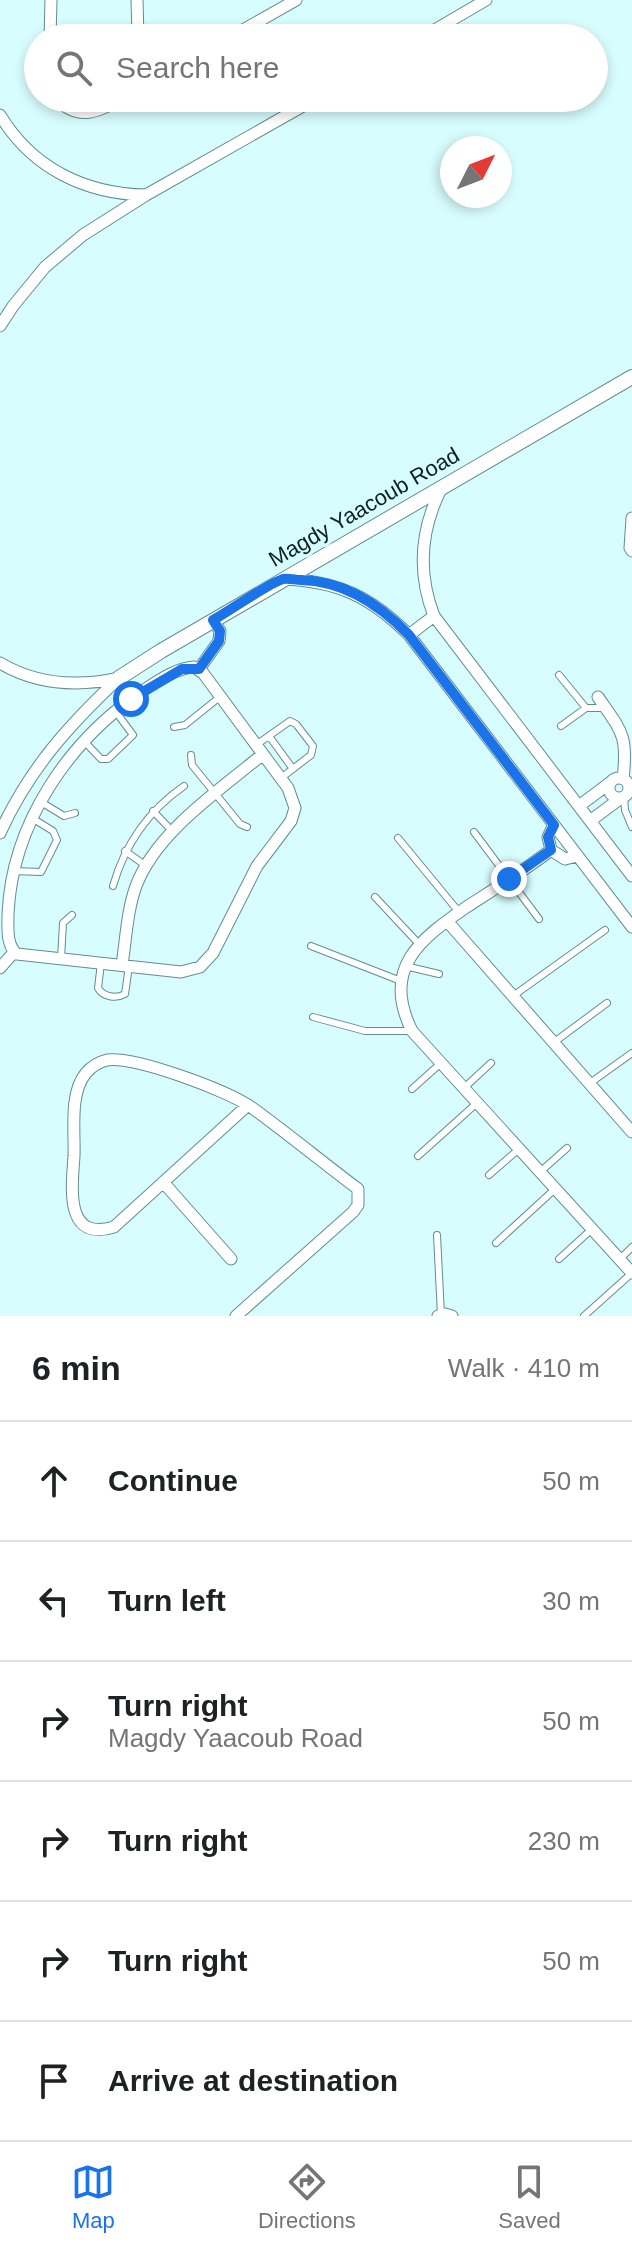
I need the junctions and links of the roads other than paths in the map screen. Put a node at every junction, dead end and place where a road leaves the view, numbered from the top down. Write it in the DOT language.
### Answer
graph roads {
  1 [pos="51,0"];
  2 [pos="137,0"];
  3 [pos="296,0"];
  4 [pos="486,0"];
  5 [pos="50,24"];
  6 [pos="138,24"];
  7 [pos="254,24"];
  8 [pos="445,24"];
  9 [pos="292,112"];
  10 [pos="0,115"];
  11 [pos="146,195"];
  12 [pos="0,326"];
  13 [pos="632,377"];
  14 [pos="442,487"];
  15 [pos="632,518"];
  16 [pos="632,551"];
  17 [pos="283,579"];
  18 [pos="434,616"];
  19 [pos="213,620"];
  20 [pos="409,635"];
  21 [pos="0,663"];
  22 [pos="199,669"];
  23 [pos="559,675"];
  24 [pos="119,678"];
  25 [pos="221,696"];
  26 [pos="598,697"];
  27 [pos="586,708"];
  28 [pos="606,709"];
  29 [pos="116,711"];
  30 [pos="561,726"];
  31 [pos="174,727"];
  32 [pos="626,730"];
  33 [pos="269,736"];
  34 [pos="84,741"];
  35 [pos="629,746"];
  36 [pos="260,750"];
  37 [pos="191,755"];
  38 [pos="293,769"];
  39 [pos="281,778"];
  40 [pos="617,781"];
  41 [pos="184,786"];
  42 [pos="215,794"];
  43 [pos="626,796"];
  44 [pos="41,802"];
  45 [pos="579,806"];
  46 [pos="153,811"];
  47 [pos="75,813"];
  48 [pos="32,818"];
  49 [pos="590,821"];
  50 [pos="554,825"];
  51 [pos="247,827"];
  52 [pos="632,827"];
  53 [pos="173,832"];
  54 [pos="474,832"];
  55 [pos="0,833"];
  56 [pos="398,838"];
  57 [pos="551,850"];
  58 [pos="125,851"];
  59 [pos="577,856"];
  60 [pos="145,866"];
  61 [pos="13,871"];
  62 [pos="632,876"];
  63 [pos="509,879"];
  64 [pos="113,886"];
  65 [pos="375,897"];
  66 [pos="459,912"];
  67 [pos="72,915"];
  68 [pos="539,919"];
  69 [pos="447,921"];
  70 [pos="632,927"];
  71 [pos="605,930"];
  72 [pos="419,944"];
  73 [pos="311,946"];
  74 [pos="14,952"];
  75 [pos="61,959"];
  76 [pos="101,963"];
  77 [pos="126,966"];
  78 [pos="405,966"];
  79 [pos="0,968"];
  80 [pos="439,974"];
  81 [pos="401,981"];
  82 [pos="513,996"];
  83 [pos="607,1003"];
  84 [pos="313,1017"];
  85 [pos="412,1031"];
  86 [pos="553,1043"];
  87 [pos="632,1053"];
  88 [pos="441,1063"];
  89 [pos="491,1063"];
  90 [pos="589,1084"];
  91 [pos="464,1088"];
  92 [pos="412,1089"];
  93 [pos="477,1103"];
  94 [pos="248,1105"];
  95 [pos="631,1128"];
  96 [pos="567,1148"];
  97 [pos="519,1149"];
  98 [pos="418,1156"];
  99 [pos="540,1172"];
  100 [pos="489,1175"];
  101 [pos="163,1182"];
  102 [pos="555,1189"];
  103 [pos="592,1229"];
  104 [pos="437,1235"];
  105 [pos="496,1243"];
  106 [pos="632,1247"];
  107 [pos="231,1259"];
  108 [pos="559,1259"];
  109 [pos="619,1259"];
  110 [pos="632,1273"];
  111 [pos="236,1316"];
  112 [pos="444,1316"];
  113 [pos="584,1316"];
  1 -- 5 [label="street"];
  2 -- 6 [label="street"];
  3 -- 7 [label="street"];
  4 -- 8 [label="street"];
  9 -- 11 [label="street"];
  10 -- 11 [label="street"];
  11 -- 12 [label="street"];
  13 -- 14 [label="street, Magdy Yaacoub Road"];
  14 -- 17 [label="street, Magdy Yaacoub Road"];
  14 -- 18 [label="street"];
  15 -- 16 [label="street"];
  17 -- 19 [label="street, Magdy Yaacoub Road"];
  17 -- 20 [label="street"];
  18 -- 20 [label="street"];
  18 -- 45 [label="street"];
  19 -- 22 [label="street"];
  19 -- 24 [label="street, Magdy Yaacoub Road"];
  20 -- 50 [label="street"];
  21 -- 24 [label="street, Magdy Yaacoub Road"];
  22 -- 25 [label="street"];
  22 -- 29 [label="street"];
  23 -- 27 [label="lane"];
  24 -- 55 [label="street, Magdy Yaacoub Road"];
  25 -- 31 [label="lane"];
  25 -- 36 [label="street"];
  26 -- 28 [label="street"];
  27 -- 28 [label="lane"];
  27 -- 30 [label="lane"];
  28 -- 32 [label="street"];
  29 -- 34 [label="street"];
  29 -- 34 [label="lane"];
  32 -- 35 [label="street"];
  33 -- 36 [label="lane"];
  33 -- 38 [label="lane"];
  33 -- 38 [label="lane"];
  34 -- 44 [label="street"];
  35 -- 40 [label="street"];
  36 -- 39 [label="street"];
  36 -- 42 [label="street"];
  37 -- 42 [label="lane"];
  38 -- 39 [label="lane"];
  39 -- 77 [label="street"];
  40 -- 43 [label="street"];
  40 -- 45 [label="street"];
  41 -- 46 [label="lane"];
  42 -- 51 [label="lane"];
  42 -- 53 [label="street"];
  43 -- 49 [label="street"];
  43 -- 52 [label="lane"];
  44 -- 47 [label="lane"];
  44 -- 48 [label="street"];
  45 -- 49 [label="street"];
  46 -- 53 [label="lane"];
  46 -- 58 [label="lane"];
  48 -- 61 [label="street"];
  48 -- 61 [label="lane"];
  49 -- 62 [label="street"];
  50 -- 57 [label="street"];
  50 -- 59 [label="street"];
  53 -- 60 [label="street"];
  54 -- 63 [label="lane"];
  56 -- 66 [label="lane"];
  57 -- 59 [label="street"];
  57 -- 63 [label="street"];
  58 -- 60 [label="lane"];
  58 -- 64 [label="lane"];
  59 -- 70 [label="street"];
  60 -- 77 [label="street"];
  61 -- 74 [label="street"];
  63 -- 66 [label="street"];
  63 -- 68 [label="lane"];
  65 -- 72 [label="lane"];
  66 -- 69 [label="street"];
  67 -- 75 [label="lane"];
  69 -- 72 [label="street"];
  69 -- 82 [label="street"];
  71 -- 82 [label="lane"];
  72 -- 78 [label="street"];
  73 -- 81 [label="lane"];
  74 -- 75 [label="street"];
  74 -- 79 [label="street"];
  75 -- 76 [label="street"];
  76 -- 77 [label="street"];
  76 -- 77 [label="lane"];
  78 -- 80 [label="lane"];
  78 -- 81 [label="street"];
  81 -- 85 [label="street"];
  82 -- 86 [label="street"];
  83 -- 86 [label="lane"];
  84 -- 85 [label="lane"];
  85 -- 88 [label="street"];
  86 -- 90 [label="street"];
  87 -- 90 [label="lane"];
  88 -- 91 [label="street"];
  88 -- 92 [label="lane"];
  89 -- 91 [label="lane"];
  90 -- 95 [label="street"];
  91 -- 93 [label="street"];
  93 -- 97 [label="street"];
  93 -- 98 [label="lane"];
  94 -- 101 [label="street"];
  94 -- 101 [label="street"];
  94 -- 111 [label="street"];
  96 -- 99 [label="lane"];
  97 -- 99 [label="street"];
  97 -- 100 [label="lane"];
  99 -- 102 [label="street"];
  101 -- 107 [label="street"];
  102 -- 103 [label="street"];
  102 -- 105 [label="lane"];
  103 -- 108 [label="lane"];
  103 -- 109 [label="street"];
  104 -- 112 [label="lane"];
  106 -- 109 [label="lane"];
  109 -- 110 [label="street"];
  110 -- 113 [label="lane"];
}
